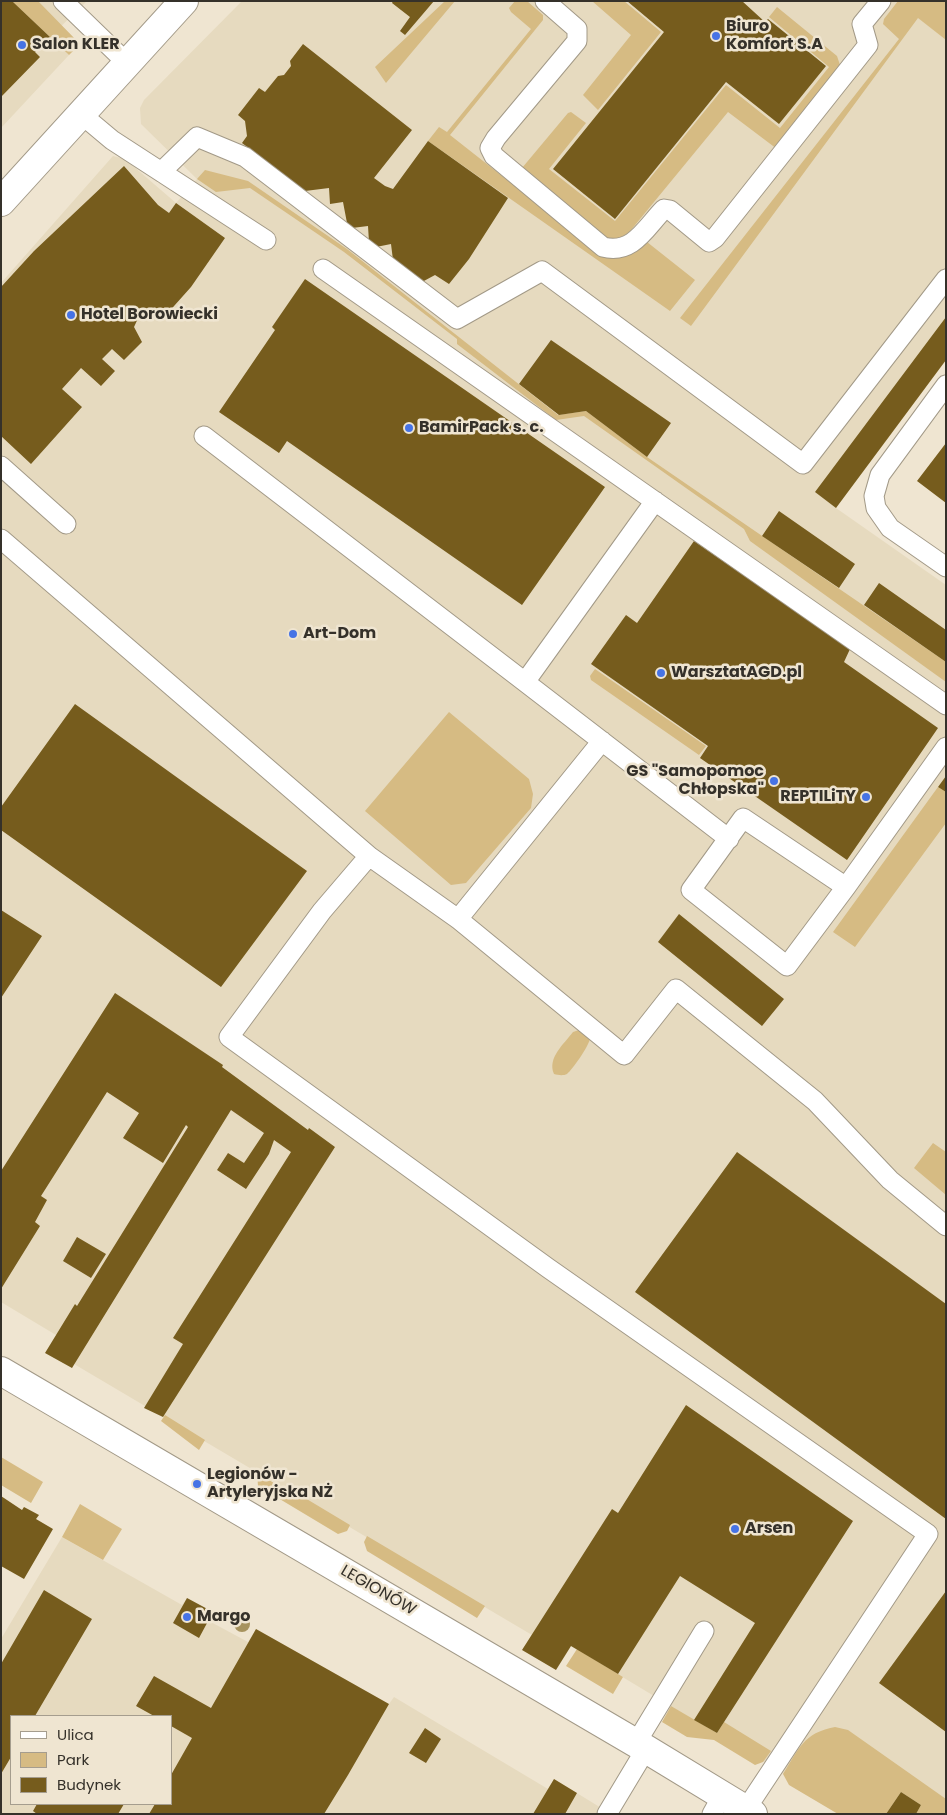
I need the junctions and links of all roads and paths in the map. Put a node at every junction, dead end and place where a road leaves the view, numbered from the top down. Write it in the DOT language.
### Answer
graph roads {
  1 [pos="63,1"];
  2 [pos="184,1"];
  3 [pos="545,1"];
  4 [pos="880,1"];
  5 [pos="126,63"];
  6 [pos="81,114"];
  7 [pos="161,172"];
  8 [pos="1,202"];
  9 [pos="266,240"];
  10 [pos="323,269"];
  11 [pos="946,279"];
  12 [pos="946,385"];
  13 [pos="204,436"];
  14 [pos="1,466"];
  15 [pos="655,501"];
  16 [pos="66,524"];
  17 [pos="1,539"];
  18 [pos="946,567"];
  19 [pos="525,682"];
  20 [pos="946,705"];
  21 [pos="602,741"];
  22 [pos="946,747"];
  23 [pos="729,839"];
  24 [pos="369,856"];
  25 [pos="846,888"];
  26 [pos="458,919"];
  27 [pos="946,1226"];
  28 [pos="1,1371"];
  29 [pos="704,1632"];
  30 [pos="641,1746"];
  31 [pos="717,1805"];
  32 [pos="749,1812"];
  33 [pos="607,1814"];
  1 -- 5 [label="lane"];
  2 -- 5 [label="street"];
  3 -- 4 [label="lane"];
  5 -- 6 [label="street"];
  6 -- 7 [label="lane"];
  6 -- 8 [label="street"];
  7 -- 9 [label="lane"];
  7 -- 11 [label="lane"];
  10 -- 15 [label="lane"];
  12 -- 18 [label="lane"];
  13 -- 19 [label="lane"];
  14 -- 16 [label="lane"];
  15 -- 19 [label="lane"];
  15 -- 20 [label="lane"];
  17 -- 24 [label="lane"];
  19 -- 21 [label="lane"];
  21 -- 23 [label="lane"];
  21 -- 26 [label="lane"];
  22 -- 25 [label="lane"];
  23 -- 25 [label="lane"];
  23 -- 25 [label="lane"];
  24 -- 26 [label="lane"];
  24 -- 32 [label="lane"];
  26 -- 27 [label="lane"];
  28 -- 30 [label="street, LEGIONÓW"];
  29 -- 30 [label="lane"];
  30 -- 31 [label="street, LEGIONÓW"];
  30 -- 33 [label="lane"];
  31 -- 32 [label="street, LEGIONÓW"];
}
